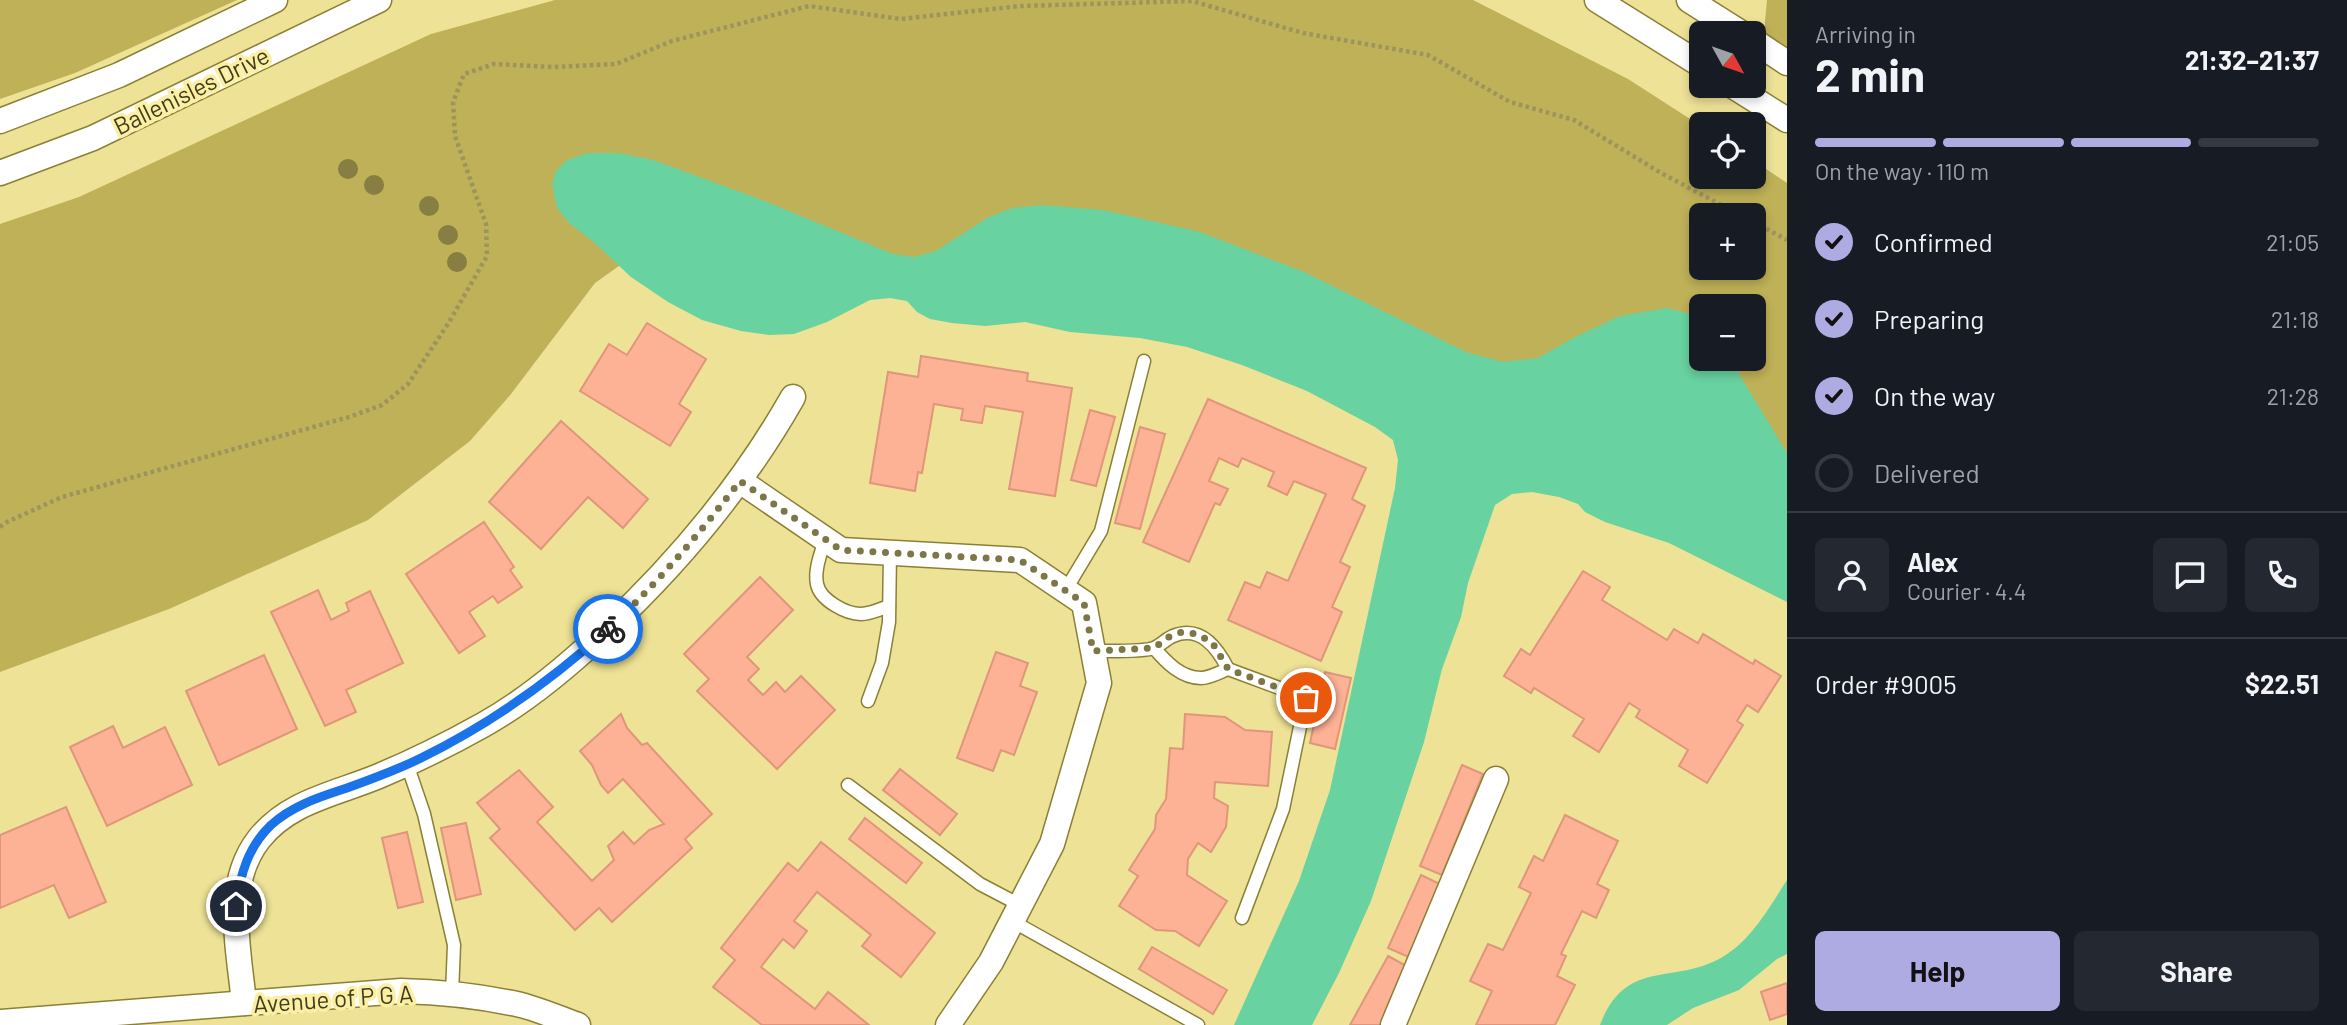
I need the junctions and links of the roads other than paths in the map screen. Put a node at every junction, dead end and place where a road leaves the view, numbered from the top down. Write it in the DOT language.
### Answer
graph roads {
  1 [pos="275,0"];
  2 [pos="379,0"];
  3 [pos="1597,0"];
  4 [pos="1689,0"];
  5 [pos="1722,21"];
  6 [pos="1766,49"];
  7 [pos="1689,58"];
  8 [pos="1787,63"];
  9 [pos="1752,98"];
  10 [pos="1787,120"];
  11 [pos="0,121"];
  12 [pos="0,173"];
  13 [pos="1144,361"];
  14 [pos="793,397"];
  15 [pos="740,481"];
  16 [pos="825,540"];
  17 [pos="890,552"];
  18 [pos="1065,590"];
  19 [pos="889,606"];
  20 [pos="1154,648"];
  21 [pos="1093,651"];
  22 [pos="1228,669"];
  23 [pos="869,701"];
  24 [pos="407,764"];
  25 [pos="1496,779"];
  26 [pos="848,785"];
  27 [pos="1016,913"];
  28 [pos="1242,918"];
  29 [pos="452,994"];
  30 [pos="244,1003"];
  31 [pos="0,1022"];
  32 [pos="578,1025"];
  33 [pos="948,1025"];
  34 [pos="1198,1025"];
  35 [pos="1393,1025"];
  1 -- 11 [label="street, Ballenisles Drive"];
  2 -- 12 [label="street, Ballenisles Drive"];
  3 -- 7 [label="street"];
  4 -- 5 [label="street"];
  6 -- 8 [label="street"];
  9 -- 10 [label="street"];
  13 -- 18 [label="lane"];
  14 -- 15 [label="street"];
  15 -- 16 [label="street"];
  15 -- 24 [label="street"];
  16 -- 17 [label="street"];
  16 -- 19 [label="lane"];
  17 -- 18 [label="street"];
  17 -- 19 [label="lane"];
  18 -- 21 [label="street"];
  19 -- 23 [label="lane"];
  20 -- 21 [label="lane"];
  20 -- 22 [label="lane"];
  20 -- 22 [label="lane"];
  21 -- 27 [label="street"];
  22 -- 28 [label="lane"];
  24 -- 29 [label="lane"];
  24 -- 30 [label="street"];
  25 -- 35 [label="street"];
  26 -- 27 [label="lane"];
  27 -- 33 [label="street"];
  27 -- 34 [label="lane"];
  29 -- 30 [label="street, Avenue of P G A"];
  29 -- 32 [label="street, Avenue of P G A"];
  30 -- 31 [label="street, Avenue of P G A"];
}
